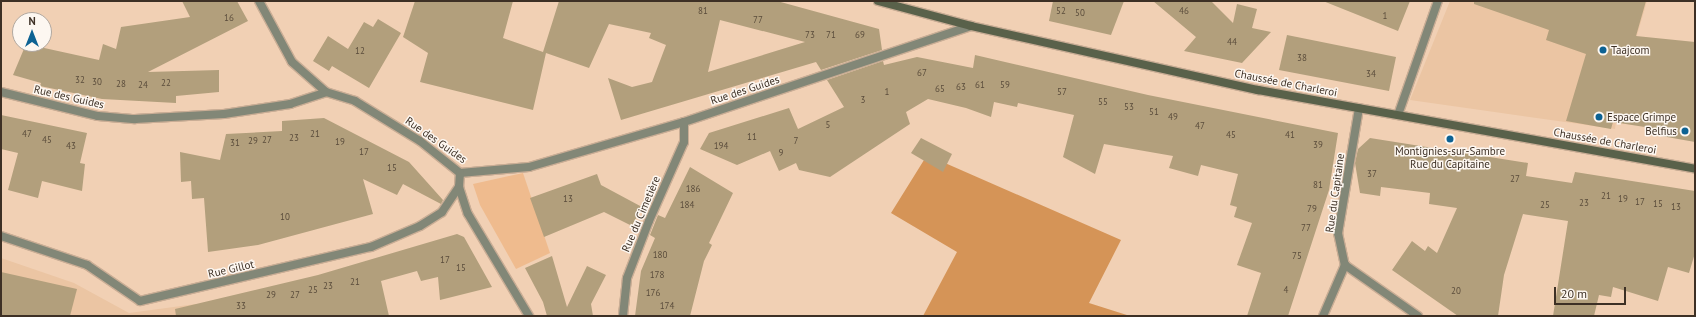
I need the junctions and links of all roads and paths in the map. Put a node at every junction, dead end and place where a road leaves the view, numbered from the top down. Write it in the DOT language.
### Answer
graph roads {
  1 [pos="259,1"];
  2 [pos="878,1"];
  3 [pos="1438,1"];
  4 [pos="971,26"];
  5 [pos="1,92"];
  6 [pos="326,92"];
  7 [pos="1359,108"];
  8 [pos="1398,115"];
  9 [pos="684,122"];
  10 [pos="1695,169"];
  11 [pos="460,173"];
  12 [pos="459,187"];
  13 [pos="1,236"];
  14 [pos="1344,265"];
  15 [pos="529,316"];
  16 [pos="624,316"];
  17 [pos="1323,316"];
  18 [pos="1418,316"];
  1 -- 6 [label="street"];
  2 -- 4 [label="main road, Chaussée de Charleroi"];
  3 -- 8 [label="street"];
  4 -- 7 [label="main road, Chaussée de Charleroi"];
  4 -- 9 [label="street, Rue des Guides"];
  5 -- 6 [label="street, Rue des Guides"];
  6 -- 11 [label="street, Rue des Guides"];
  7 -- 8 [label="main road, Chaussée de Charleroi"];
  7 -- 14 [label="street, Rue du Capitaine"];
  8 -- 10 [label="main road, Chaussée de Charleroi"];
  9 -- 11 [label="street, Rue des Guides"];
  9 -- 16 [label="street, Rue du Cimetière"];
  11 -- 12 [label="street"];
  12 -- 13 [label="street, Rue Gillot"];
  12 -- 15 [label="street"];
  14 -- 17 [label="street"];
  14 -- 18 [label="street"];
}
